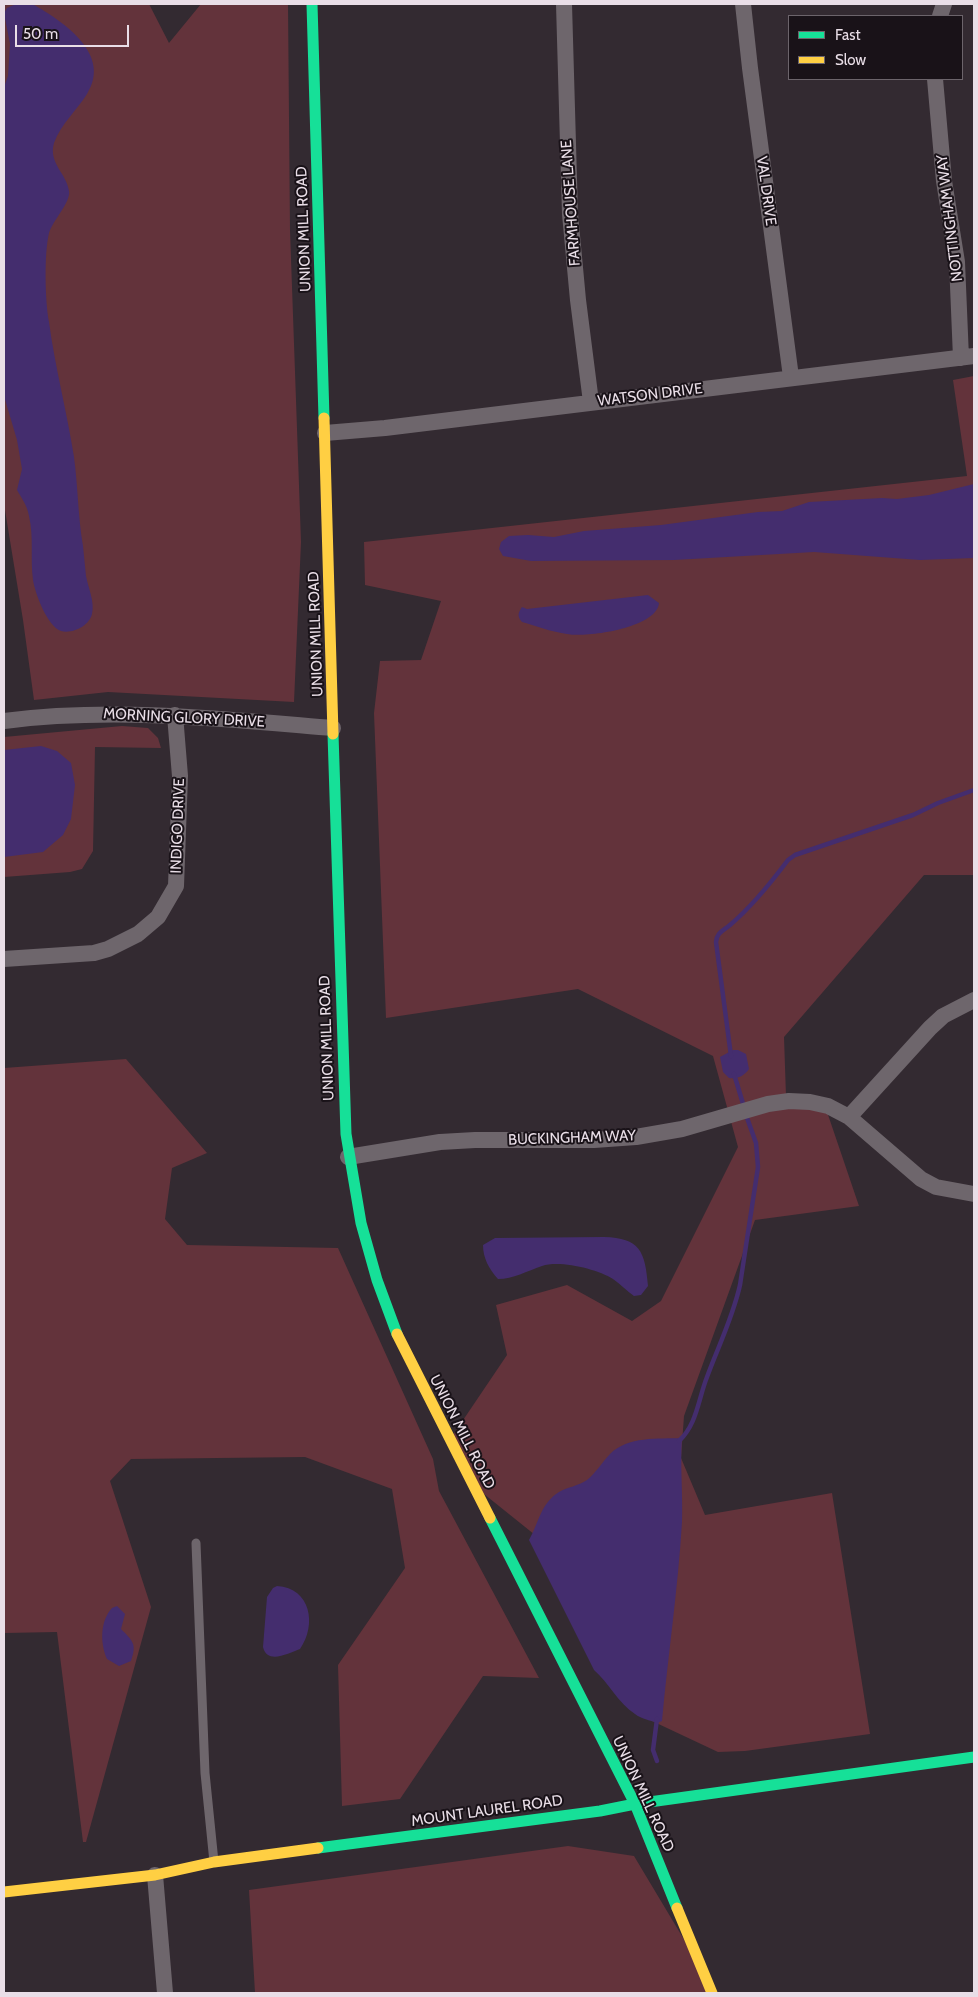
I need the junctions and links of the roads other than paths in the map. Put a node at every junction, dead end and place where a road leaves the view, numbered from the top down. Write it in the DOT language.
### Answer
graph roads {
  1 [pos="312,4"];
  2 [pos="564,4"];
  3 [pos="743,4"];
  4 [pos="934,80"];
  5 [pos="968,357"];
  6 [pos="791,377"];
  7 [pos="591,402"];
  8 [pos="325,433"];
  9 [pos="175,715"];
  10 [pos="4,721"];
  11 [pos="333,728"];
  12 [pos="4,959"];
  13 [pos="974,1000"];
  14 [pos="849,1117"];
  15 [pos="348,1157"];
  16 [pos="974,1194"];
  17 [pos="196,1542"];
  18 [pos="974,1757"];
  19 [pos="634,1804"];
  20 [pos="214,1862"];
  21 [pos="155,1875"];
  22 [pos="4,1892"];
  23 [pos="165,1993"];
  24 [pos="712,1993"];
  1 -- 8 [label="street, UNION MILL ROAD"];
  2 -- 7 [label="street, FARMHOUSE LANE"];
  3 -- 6 [label="street, VAL DRIVE"];
  4 -- 5 [label="street, NOTTINGHAM WAY"];
  5 -- 6 [label="street, WATSON DRIVE"];
  6 -- 7 [label="street, WATSON DRIVE"];
  7 -- 8 [label="street, WATSON DRIVE"];
  8 -- 11 [label="street, UNION MILL ROAD"];
  9 -- 10 [label="street, MORNING GLORY DRIVE"];
  9 -- 11 [label="street, MORNING GLORY DRIVE"];
  9 -- 12 [label="street, INDIGO DRIVE"];
  11 -- 15 [label="street, UNION MILL ROAD"];
  13 -- 14 [label="street"];
  14 -- 15 [label="street, BUCKINGHAM WAY"];
  14 -- 16 [label="street, BUCKINGHAM WAY"];
  15 -- 19 [label="street, UNION MILL ROAD"];
  17 -- 20 [label="lane"];
  18 -- 19 [label="street, MOUNT LAUREL ROAD"];
  19 -- 20 [label="street, MOUNT LAUREL ROAD"];
  19 -- 24 [label="street, UNION MILL ROAD"];
  20 -- 21 [label="street, MOUNT LAUREL ROAD"];
  21 -- 22 [label="street, MOUNT LAUREL ROAD"];
  21 -- 23 [label="street"];
}
